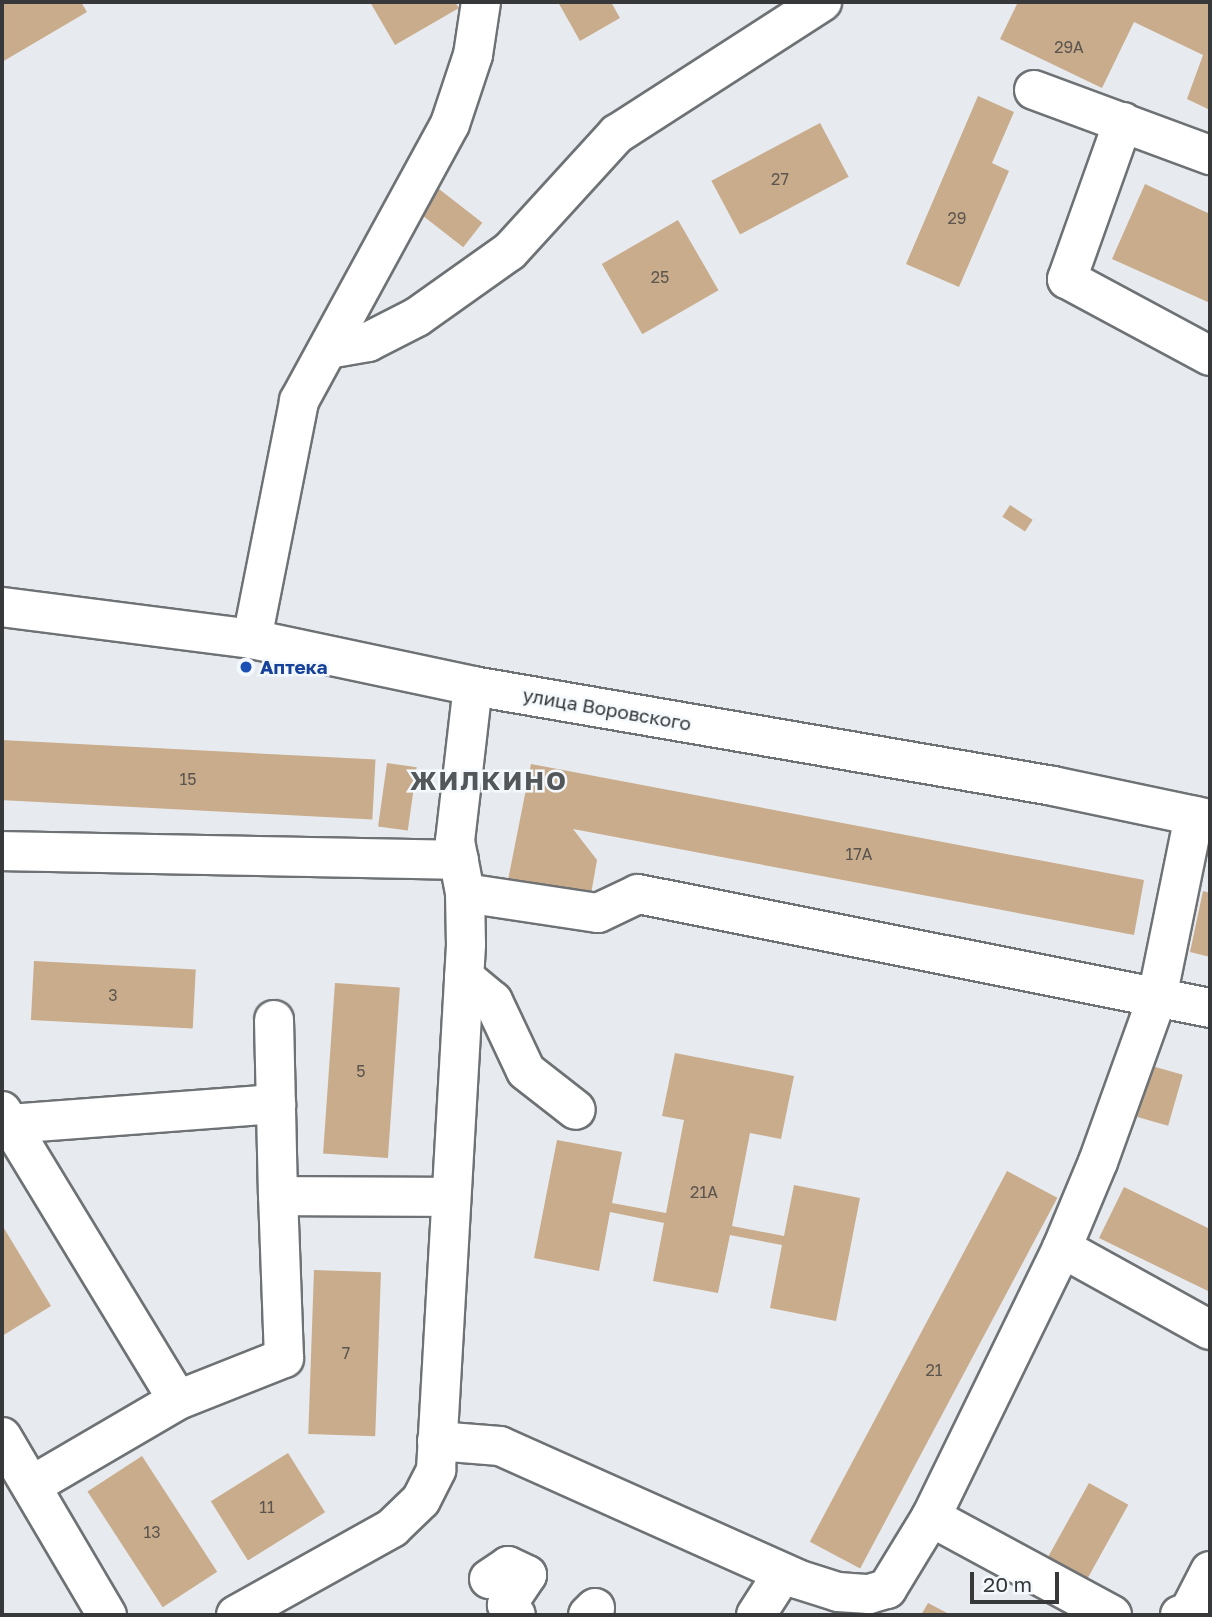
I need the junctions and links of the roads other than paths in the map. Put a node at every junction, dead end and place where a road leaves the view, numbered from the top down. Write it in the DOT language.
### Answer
graph roads {
  1 [pos="481,2"];
  2 [pos="822,2"];
  3 [pos="1034,90"];
  4 [pos="1123,122"];
  5 [pos="1210,155"];
  6 [pos="327,349"];
  7 [pos="1210,356"];
  8 [pos="2,607"];
  9 [pos="252,639"];
  10 [pos="473,685"];
  11 [pos="1202,818"];
  12 [pos="2,851"];
  13 [pos="462,876"];
  14 [pos="464,977"];
  15 [pos="1157,998"];
  16 [pos="1210,1008"];
  17 [pos="274,1020"];
  18 [pos="276,1104"];
  19 [pos="576,1110"];
  20 [pos="6,1118"];
  21 [pos="278,1196"];
  22 [pos="451,1197"];
  23 [pos="1062,1248"];
  24 [pos="1210,1330"];
  25 [pos="178,1399"];
  26 [pos="2,1437"];
  27 [pos="437,1441"];
  28 [pos="31,1486"];
  29 [pos="931,1517"];
  30 [pos="1210,1571"];
  31 [pos="783,1573"];
  32 [pos="489,1579"];
  33 [pos="817,1602"];
  34 [pos="107,1615"];
  35 [pos="236,1615"];
  36 [pos="516,1615"];
  37 [pos="756,1615"];
  38 [pos="1112,1615"];
  39 [pos="1180,1615"];
  1 -- 6 [label="street"];
  2 -- 6 [label="street"];
  3 -- 4 [label="street"];
  4 -- 5 [label="street"];
  4 -- 7 [label="street"];
  6 -- 9 [label="street"];
  8 -- 9 [label="street, улица Воровского"];
  9 -- 10 [label="street, улица Воровского"];
  10 -- 11 [label="street, улица Воровского"];
  10 -- 13 [label="street"];
  11 -- 15 [label="street"];
  12 -- 13 [label="street"];
  13 -- 14 [label="street"];
  13 -- 15 [label="street"];
  14 -- 19 [label="street"];
  14 -- 22 [label="street"];
  15 -- 16 [label="street"];
  15 -- 23 [label="street"];
  17 -- 18 [label="street"];
  18 -- 20 [label="street"];
  18 -- 21 [label="street"];
  20 -- 25 [label="street"];
  21 -- 22 [label="street"];
  21 -- 25 [label="street"];
  22 -- 27 [label="street"];
  23 -- 24 [label="street"];
  23 -- 29 [label="street"];
  25 -- 28 [label="street"];
  26 -- 28 [label="street"];
  27 -- 31 [label="street"];
  27 -- 35 [label="street"];
  28 -- 34 [label="street"];
  29 -- 33 [label="street"];
  29 -- 38 [label="street"];
  30 -- 39 [label="street"];
  31 -- 33 [label="street"];
  31 -- 37 [label="street"];
  32 -- 36 [label="street"];
}
